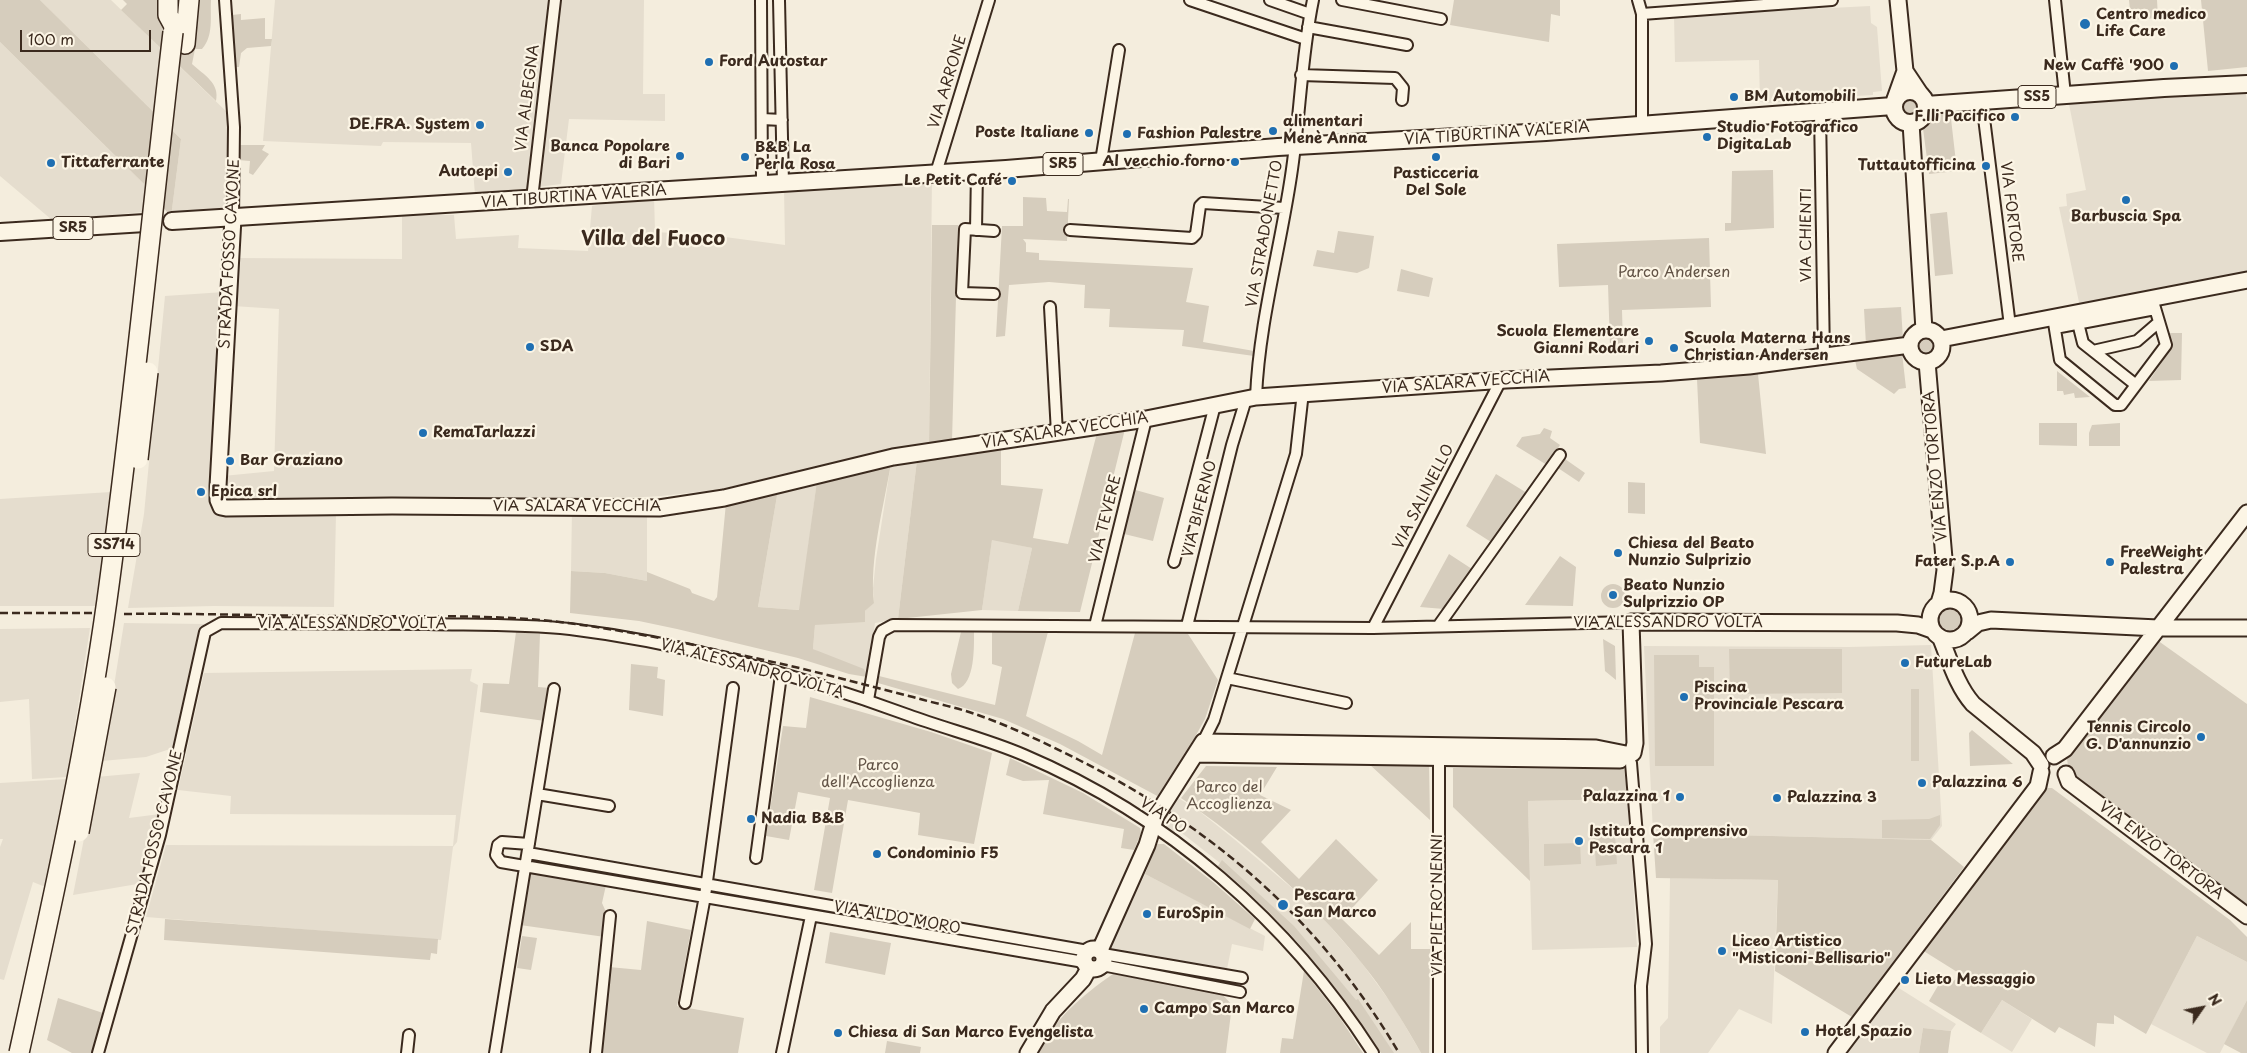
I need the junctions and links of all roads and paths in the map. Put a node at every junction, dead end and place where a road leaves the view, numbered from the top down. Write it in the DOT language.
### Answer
graph roads {
  1 [pos="168,0"];
  2 [pos="177,0"];
  3 [pos="190,0"];
  4 [pos="225,0"];
  5 [pos="555,0"];
  6 [pos="761,0"];
  7 [pos="779,0"];
  8 [pos="989,0"];
  9 [pos="1190,0"];
  10 [pos="1270,0"];
  11 [pos="1313,0"];
  12 [pos="1342,0"];
  13 [pos="1638,0"];
  14 [pos="1832,0"];
  15 [pos="1898,0"];
  16 [pos="2055,0"];
  17 [pos="1310,14"];
  18 [pos="1642,14"];
  19 [pos="761,15"];
  20 [pos="780,15"];
  21 [pos="1440,19"];
  22 [pos="1308,27"];
  23 [pos="177,34"];
  24 [pos="1306,39"];
  25 [pos="761,40"];
  26 [pos="780,40"];
  27 [pos="1407,45"];
  28 [pos="1119,50"];
  29 [pos="781,67"];
  30 [pos="761,68"];
  31 [pos="1905,71"];
  32 [pos="1301,75"];
  33 [pos="2247,84"];
  34 [pos="2065,95"];
  35 [pos="1402,100"];
  36 [pos="1924,100"];
  37 [pos="1982,102"];
  38 [pos="1894,103"];
  39 [pos="1820,112"];
  40 [pos="762,120"];
  41 [pos="782,120"];
  42 [pos="1911,123"];
  43 [pos="1642,125"];
  44 [pos="1294,146"];
  45 [pos="1101,161"];
  46 [pos="977,171"];
  47 [pos="936,173"];
  48 [pos="783,183"];
  49 [pos="762,184"];
  50 [pos="532,200"];
  51 [pos="1284,208"];
  52 [pos="233,218"];
  53 [pos="172,221"];
  54 [pos="145,223"];
  55 [pos="976,230"];
  56 [pos="1070,230"];
  57 [pos="994,231"];
  58 [pos="0,232"];
  59 [pos="2247,280"];
  60 [pos="994,294"];
  61 [pos="2153,304"];
  62 [pos="1050,307"];
  63 [pos="2077,318"];
  64 [pos="2159,322"];
  65 [pos="2054,323"];
  66 [pos="2010,326"];
  67 [pos="1924,330"];
  68 [pos="1941,339"];
  69 [pos="1910,344"];
  70 [pos="2093,351"];
  71 [pos="1824,357"];
  72 [pos="1927,362"];
  73 [pos="1501,380"];
  74 [pos="2136,385"];
  75 [pos="1303,392"];
  76 [pos="1251,398"];
  77 [pos="1215,405"];
  78 [pos="1146,420"];
  79 [pos="1057,433"];
  80 [pos="1560,455"];
  81 [pos="221,506"];
  82 [pos="2247,513"];
  83 [pos="1174,562"];
  84 [pos="1945,570"];
  85 [pos="1963,606"];
  86 [pos="1935,607"];
  87 [pos="1991,620"];
  88 [pos="1631,622"];
  89 [pos="1897,623"];
  90 [pos="1439,625"];
  91 [pos="1095,626"];
  92 [pos="1187,626"];
  93 [pos="1243,626"];
  94 [pos="1373,628"];
  95 [pos="2158,628"];
  96 [pos="2247,628"];
  97 [pos="205,632"];
  98 [pos="1937,635"];
  99 [pos="1964,635"];
  100 [pos="1955,674"];
  101 [pos="781,675"];
  102 [pos="1227,678"];
  103 [pos="733,688"];
  104 [pos="554,689"];
  105 [pos="868,700"];
  106 [pos="1346,703"];
  107 [pos="1200,748"];
  108 [pos="1439,751"];
  109 [pos="1629,758"];
  110 [pos="2052,768"];
  111 [pos="537,794"];
  112 [pos="609,806"];
  113 [pos="1153,827"];
  114 [pos="529,849"];
  115 [pos="756,858"];
  116 [pos="526,866"];
  117 [pos="707,884"];
  118 [pos="705,896"];
  119 [pos="610,916"];
  120 [pos="810,916"];
  121 [pos="2247,916"];
  122 [pos="1094,959"];
  123 [pos="1242,978"];
  124 [pos="1240,992"];
  125 [pos="685,1003"];
  126 [pos="409,1035"];
  127 [pos="19,1053"];
  128 [pos="32,1053"];
  129 [pos="98,1053"];
  130 [pos="407,1053"];
  131 [pos="495,1053"];
  132 [pos="596,1053"];
  133 [pos="782,1053"];
  134 [pos="1028,1053"];
  135 [pos="1373,1053"];
  136 [pos="1440,1053"];
  137 [pos="1642,1053"];
  138 [pos="1836,1053"];
  1 -- 23 [label="highway"];
  2 -- 23 [label="highway, SS714"];
  3 -- 23 [label="highway, SS714"];
  4 -- 52 [label="street, STRADA FOSSO CAVONE"];
  5 -- 50 [label="street, VIA ALBEGNA"];
  6 -- 19 [label="street"];
  7 -- 20 [label="street"];
  8 -- 47 [label="street, VIA ARRONE"];
  9 -- 24 [label="street"];
  10 -- 17 [label="street"];
  11 -- 17 [label="street, VIA STRADONETTO"];
  12 -- 21 [label="street"];
  13 -- 18 [label="street"];
  14 -- 18 [label="street"];
  15 -- 31 [label="street"];
  16 -- 34 [label="street"];
  17 -- 22 [label="street, VIA STRADONETTO"];
  18 -- 43 [label="street"];
  19 -- 20 [label="street"];
  19 -- 25 [label="street"];
  20 -- 26 [label="street"];
  22 -- 24 [label="street, VIA STRADONETTO"];
  22 -- 27 [label="street"];
  23 -- 127 [label="highway, SS714, bridge"];
  23 -- 128 [label="highway, SS714, bridge"];
  24 -- 32 [label="street, VIA STRADONETTO"];
  25 -- 26 [label="street"];
  25 -- 30 [label="street"];
  26 -- 29 [label="street"];
  28 -- 45 [label="street"];
  29 -- 30 [label="street"];
  29 -- 41 [label="street"];
  30 -- 40 [label="street"];
  31 -- 36 [label="street"];
  31 -- 38 [label="street"];
  32 -- 35 [label="street"];
  32 -- 44 [label="street, VIA STRADONETTO"];
  33 -- 34 [label="main road, SS5"];
  34 -- 37 [label="main road, SS5"];
  36 -- 37 [label="main road, SS5"];
  36 -- 38 [label="main road, SR5"];
  36 -- 42 [label="main road"];
  37 -- 66 [label="street, VIA FORTORE"];
  38 -- 39 [label="main road, VIA TIBURTINA VALERIA / SR5"];
  38 -- 42 [label="main road"];
  39 -- 43 [label="main road, VIA TIBURTINA VALERIA / SR5"];
  39 -- 71 [label="street, VIA CHIENTI"];
  40 -- 41 [label="street"];
  40 -- 49 [label="street"];
  41 -- 48 [label="street"];
  42 -- 67 [label="street"];
  43 -- 44 [label="main road, VIA TIBURTINA VALERIA / SR5"];
  44 -- 45 [label="main road, VIA TIBURTINA VALERIA / SR5"];
  44 -- 51 [label="street, VIA STRADONETTO"];
  45 -- 46 [label="main road, VIA TIBURTINA VALERIA / SR5"];
  46 -- 47 [label="main road, VIA TIBURTINA VALERIA / SR5"];
  46 -- 55 [label="street"];
  47 -- 48 [label="main road, VIA TIBURTINA VALERIA / SR5"];
  48 -- 49 [label="main road, VIA TIBURTINA VALERIA / SR5"];
  49 -- 50 [label="main road, VIA TIBURTINA VALERIA / SR5"];
  50 -- 52 [label="main road, VIA TIBURTINA VALERIA / SR5"];
  51 -- 56 [label="street"];
  51 -- 76 [label="street, VIA STRADONETTO"];
  52 -- 53 [label="main road, VIA TIBURTINA VALERIA / SR5"];
  52 -- 81 [label="street, STRADA FOSSO CAVONE"];
  54 -- 58 [label="main road, SR5"];
  55 -- 57 [label="street"];
  55 -- 60 [label="street"];
  59 -- 61 [label="street"];
  61 -- 63 [label="street"];
  61 -- 64 [label="street"];
  62 -- 79 [label="street"];
  63 -- 65 [label="street"];
  63 -- 70 [label="street"];
  64 -- 70 [label="street"];
  64 -- 74 [label="street"];
  65 -- 66 [label="street"];
  65 -- 74 [label="street"];
  66 -- 68 [label="street"];
  67 -- 68 [label="street"];
  67 -- 69 [label="street"];
  68 -- 72 [label="street"];
  69 -- 71 [label="street, VIA SALARA VECCHIA"];
  69 -- 72 [label="street"];
  70 -- 74 [label="street"];
  71 -- 73 [label="street, VIA SALARA VECCHIA"];
  72 -- 84 [label="street, VIA ENZO TORTORA"];
  73 -- 75 [label="street, VIA SALARA VECCHIA"];
  73 -- 94 [label="street, VIA SALINELLO"];
  75 -- 76 [label="street, VIA SALARA VECCHIA"];
  75 -- 93 [label="street"];
  76 -- 77 [label="street, VIA SALARA VECCHIA"];
  76 -- 92 [label="street, VIA BIFERNO"];
  77 -- 78 [label="street, VIA SALARA VECCHIA"];
  77 -- 83 [label="street"];
  78 -- 79 [label="street, VIA SALARA VECCHIA"];
  78 -- 91 [label="street, VIA TEVERE"];
  79 -- 81 [label="street, VIA SALARA VECCHIA"];
  80 -- 90 [label="street"];
  82 -- 95 [label="street"];
  84 -- 85 [label="street, VIA ENZO TORTORA"];
  84 -- 86 [label="street, VIA ENZO TORTORA"];
  85 -- 86 [label="street"];
  85 -- 87 [label="street"];
  85 -- 99 [label="street"];
  86 -- 89 [label="street, VIA ALESSANDRO VOLTA"];
  86 -- 98 [label="street"];
  87 -- 95 [label="street"];
  87 -- 99 [label="street"];
  88 -- 89 [label="street, VIA ALESSANDRO VOLTA"];
  88 -- 90 [label="street, VIA ALESSANDRO VOLTA"];
  88 -- 109 [label="street"];
  89 -- 98 [label="street, VIA ALESSANDRO VOLTA"];
  90 -- 94 [label="street, VIA ALESSANDRO VOLTA"];
  91 -- 92 [label="street, VIA ALESSANDRO VOLTA"];
  91 -- 105 [label="street, VIA ALESSANDRO VOLTA"];
  92 -- 93 [label="street, VIA ALESSANDRO VOLTA"];
  93 -- 94 [label="street, VIA ALESSANDRO VOLTA"];
  93 -- 102 [label="street"];
  95 -- 96 [label="street"];
  95 -- 110 [label="street"];
  97 -- 101 [label="street, VIA ALESSANDRO VOLTA"];
  97 -- 129 [label="street, STRADA FOSSO CAVONE"];
  98 -- 99 [label="street"];
  98 -- 100 [label="street, VIA ENZO TORTORA"];
  99 -- 100 [label="street"];
  100 -- 110 [label="street, VIA ENZO TORTORA"];
  101 -- 105 [label="street, VIA ALESSANDRO VOLTA"];
  101 -- 115 [label="street"];
  102 -- 106 [label="street"];
  102 -- 107 [label="street"];
  103 -- 117 [label="street"];
  104 -- 111 [label="street"];
  105 -- 113 [label="street, VIA PO"];
  107 -- 108 [label="street"];
  107 -- 113 [label="street"];
  108 -- 109 [label="street"];
  108 -- 136 [label="street, VIA PIETRO NENNI"];
  109 -- 137 [label="street"];
  110 -- 121 [label="street, VIA ENZO TORTORA"];
  110 -- 138 [label="street"];
  111 -- 112 [label="street"];
  111 -- 114 [label="street"];
  113 -- 122 [label="street"];
  113 -- 135 [label="street, VIA PO"];
  114 -- 116 [label="street"];
  114 -- 116 [label="street, VIA ALDO MORO"];
  114 -- 117 [label="street, VIA ALDO MORO"];
  116 -- 118 [label="street, VIA ALDO MORO"];
  116 -- 131 [label="street"];
  117 -- 118 [label="street"];
  117 -- 122 [label="street, VIA ALDO MORO"];
  118 -- 120 [label="street, VIA ALDO MORO"];
  118 -- 125 [label="street"];
  119 -- 132 [label="street"];
  120 -- 122 [label="street, VIA ALDO MORO"];
  120 -- 133 [label="street, VIA ALDO MORO"];
  122 -- 123 [label="street, VIA ALDO MORO"];
  122 -- 124 [label="street, VIA ALDO MORO"];
  122 -- 134 [label="street"];
  126 -- 130 [label="street"];
}
